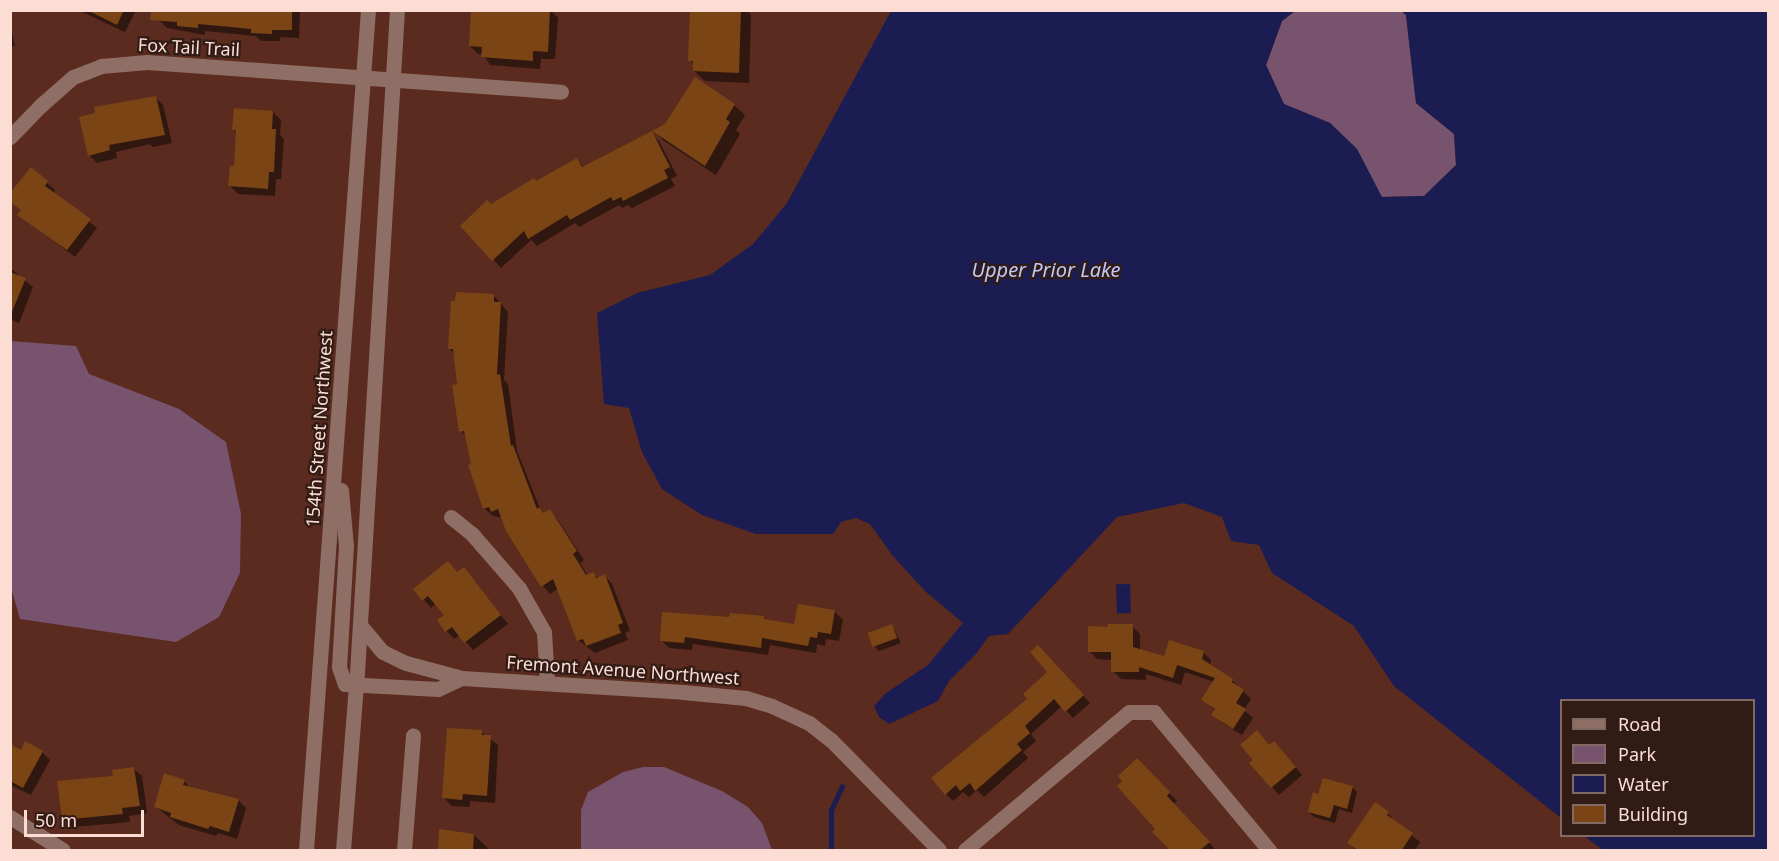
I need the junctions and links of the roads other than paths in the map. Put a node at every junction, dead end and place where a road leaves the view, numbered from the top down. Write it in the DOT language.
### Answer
graph roads {
  1 [pos="368,10"];
  2 [pos="397,10"];
  3 [pos="363,77"];
  4 [pos="392,79"];
  5 [pos="561,92"];
  6 [pos="10,137"];
  7 [pos="338,447"];
  8 [pos="452,517"];
  9 [pos="360,625"];
  10 [pos="462,678"];
  11 [pos="547,683"];
  12 [pos="356,685"];
  13 [pos="413,735"];
  14 [pos="10,817"];
  15 [pos="63,850"];
  16 [pos="306,850"];
  17 [pos="343,850"];
  18 [pos="404,850"];
  19 [pos="939,850"];
  20 [pos="965,850"];
  21 [pos="1269,850"];
  1 -- 3 [label="street, 154th Street Northwest"];
  2 -- 4 [label="street"];
  3 -- 4 [label="street, Fox Tail Trail"];
  3 -- 6 [label="street, Fox Tail Trail"];
  3 -- 7 [label="street, 154th Street Northwest"];
  4 -- 5 [label="street, Fox Tail Trail"];
  4 -- 9 [label="street"];
  7 -- 12 [label="street"];
  7 -- 16 [label="street, 154th Street Northwest"];
  8 -- 11 [label="street"];
  9 -- 10 [label="street, Fremont Avenue Northwest"];
  9 -- 12 [label="street"];
  10 -- 11 [label="street, Fremont Avenue Northwest"];
  10 -- 12 [label="street, Fremont Avenue Northwest"];
  11 -- 19 [label="street, Fremont Avenue Northwest"];
  12 -- 17 [label="street"];
  13 -- 18 [label="street"];
  14 -- 15 [label="street"];
  20 -- 21 [label="street"];
}
